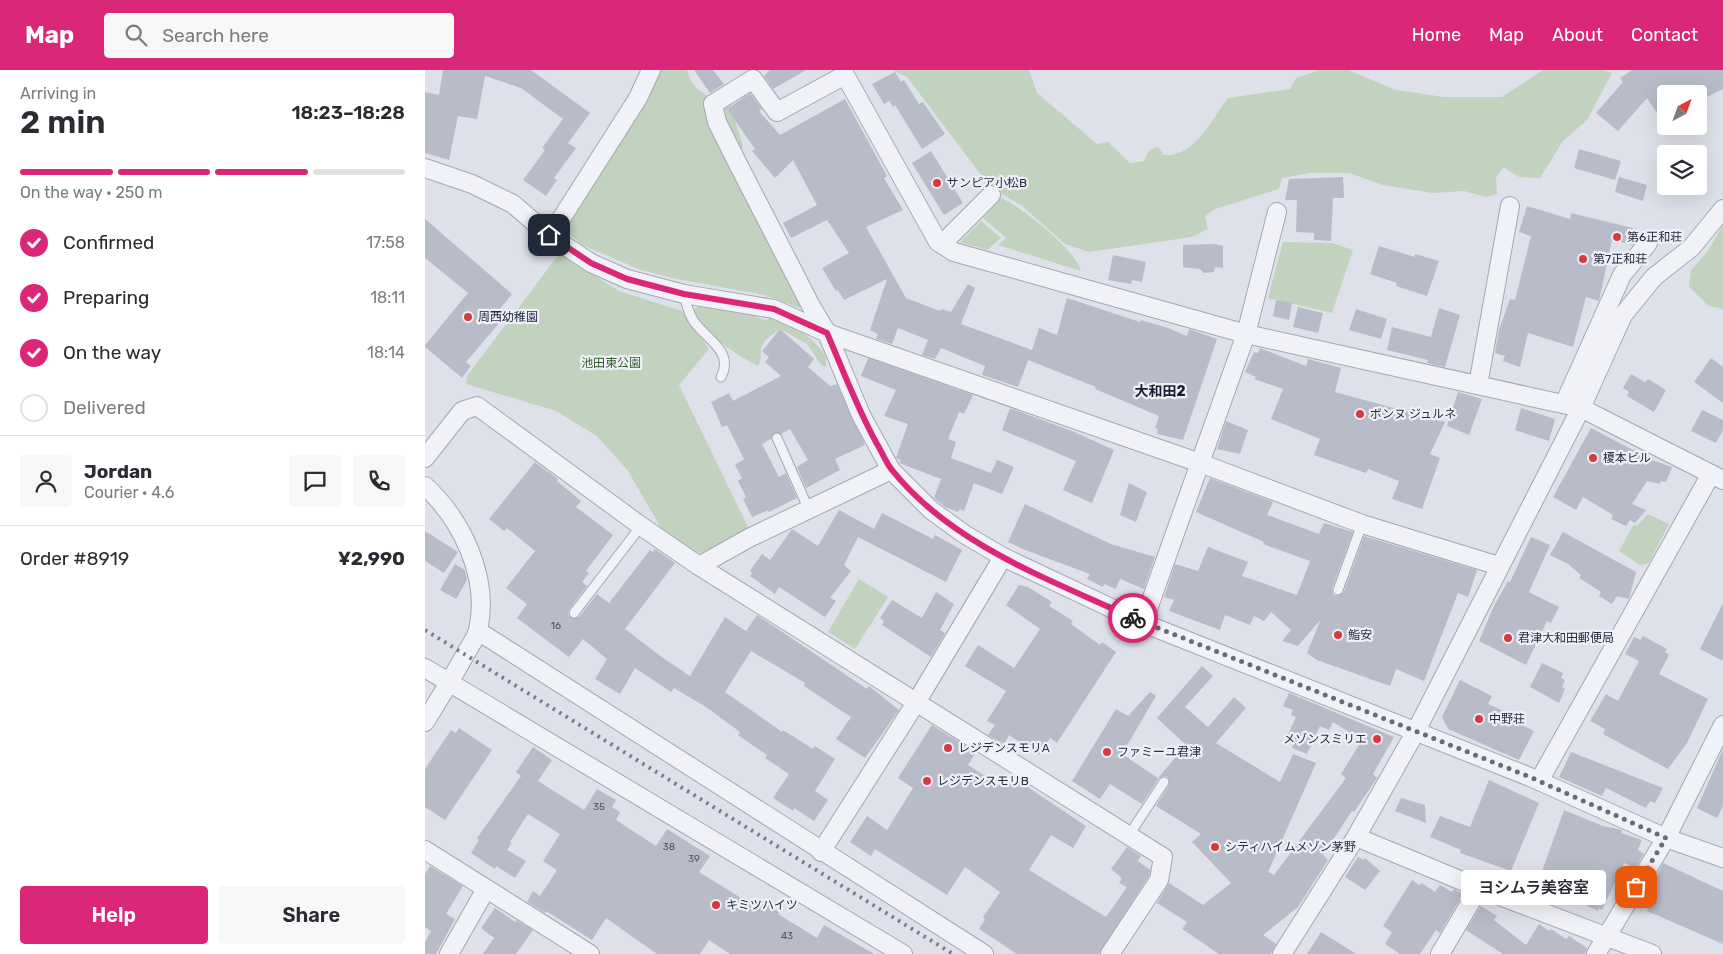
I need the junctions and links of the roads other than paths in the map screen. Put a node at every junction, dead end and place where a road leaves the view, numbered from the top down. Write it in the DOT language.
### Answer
graph roads {
  1 [pos="651,70"];
  2 [pos="425,168"];
  3 [pos="991,195"];
  4 [pos="1510,206"];
  5 [pos="1723,209"];
  6 [pos="1277,212"];
  7 [pos="554,230"];
  8 [pos="1648,242"];
  9 [pos="942,244"];
  10 [pos="684,294"];
  11 [pos="827,333"];
  12 [pos="1246,334"];
  13 [pos="721,377"];
  14 [pos="1478,385"];
  15 [pos="1573,406"];
  16 [pos="777,438"];
  17 [pos="425,458"];
  18 [pos="1200,463"];
  19 [pos="891,470"];
  20 [pos="1717,477"];
  21 [pos="425,486"];
  22 [pos="809,510"];
  23 [pos="1362,524"];
  24 [pos="641,526"];
  25 [pos="1003,557"];
  26 [pos="699,566"];
  27 [pos="1499,566"];
  28 [pos="1338,590"];
  29 [pos="574,613"];
  30 [pos="1143,623"];
  31 [pos="478,631"];
  32 [pos="425,668"];
  33 [pos="450,682"];
  34 [pos="917,701"];
  35 [pos="425,722"];
  36 [pos="1723,725"];
  37 [pos="1416,731"];
  38 [pos="1539,780"];
  39 [pos="1164,782"];
  40 [pos="1129,835"];
  41 [pos="1356,837"];
  42 [pos="1666,838"];
  43 [pos="425,850"];
  44 [pos="821,852"];
  45 [pos="1723,858"];
  46 [pos="1479,888"];
  47 [pos="486,889"];
  48 [pos="1606,936"];
  49 [pos="449,954"];
  50 [pos="590,954"];
  51 [pos="903,954"];
  52 [pos="984,954"];
  53 [pos="1110,954"];
  54 [pos="1282,954"];
  55 [pos="1440,954"];
  56 [pos="1595,954"];
  57 [pos="1652,954"];
  1 -- 7 [label="street"];
  2 -- 10 [label="street"];
  3 -- 9 [label="street"];
  4 -- 14 [label="street"];
  5 -- 15 [label="street"];
  6 -- 12 [label="street"];
  8 -- 15 [label="street"];
  9 -- 11 [label="street"];
  9 -- 12 [label="street"];
  10 -- 11 [label="street"];
  10 -- 13 [label="lane"];
  11 -- 18 [label="street"];
  11 -- 19 [label="street"];
  12 -- 14 [label="street"];
  12 -- 18 [label="street"];
  14 -- 15 [label="street"];
  15 -- 20 [label="street"];
  15 -- 27 [label="street"];
  16 -- 22 [label="lane"];
  17 -- 24 [label="street"];
  18 -- 23 [label="street"];
  18 -- 30 [label="street"];
  19 -- 22 [label="street"];
  19 -- 25 [label="street"];
  20 -- 38 [label="street"];
  21 -- 31 [label="street"];
  22 -- 26 [label="street"];
  23 -- 27 [label="street"];
  23 -- 28 [label="lane"];
  24 -- 26 [label="street"];
  24 -- 29 [label="lane"];
  25 -- 30 [label="street"];
  25 -- 34 [label="street"];
  26 -- 34 [label="street"];
  27 -- 37 [label="street"];
  30 -- 37 [label="street"];
  31 -- 33 [label="street"];
  31 -- 44 [label="street"];
  32 -- 33 [label="street"];
  33 -- 35 [label="street"];
  33 -- 51 [label="street"];
  34 -- 40 [label="street"];
  34 -- 44 [label="street"];
  36 -- 42 [label="street"];
  37 -- 38 [label="street"];
  37 -- 41 [label="street"];
  38 -- 42 [label="street"];
  39 -- 40 [label="lane"];
  40 -- 53 [label="street"];
  41 -- 46 [label="street"];
  41 -- 54 [label="street"];
  42 -- 45 [label="street"];
  42 -- 48 [label="street"];
  43 -- 47 [label="street"];
  44 -- 52 [label="street"];
  46 -- 48 [label="street"];
  46 -- 55 [label="street"];
  47 -- 49 [label="street"];
  47 -- 50 [label="street"];
  48 -- 56 [label="street"];
  48 -- 57 [label="street"];
}
